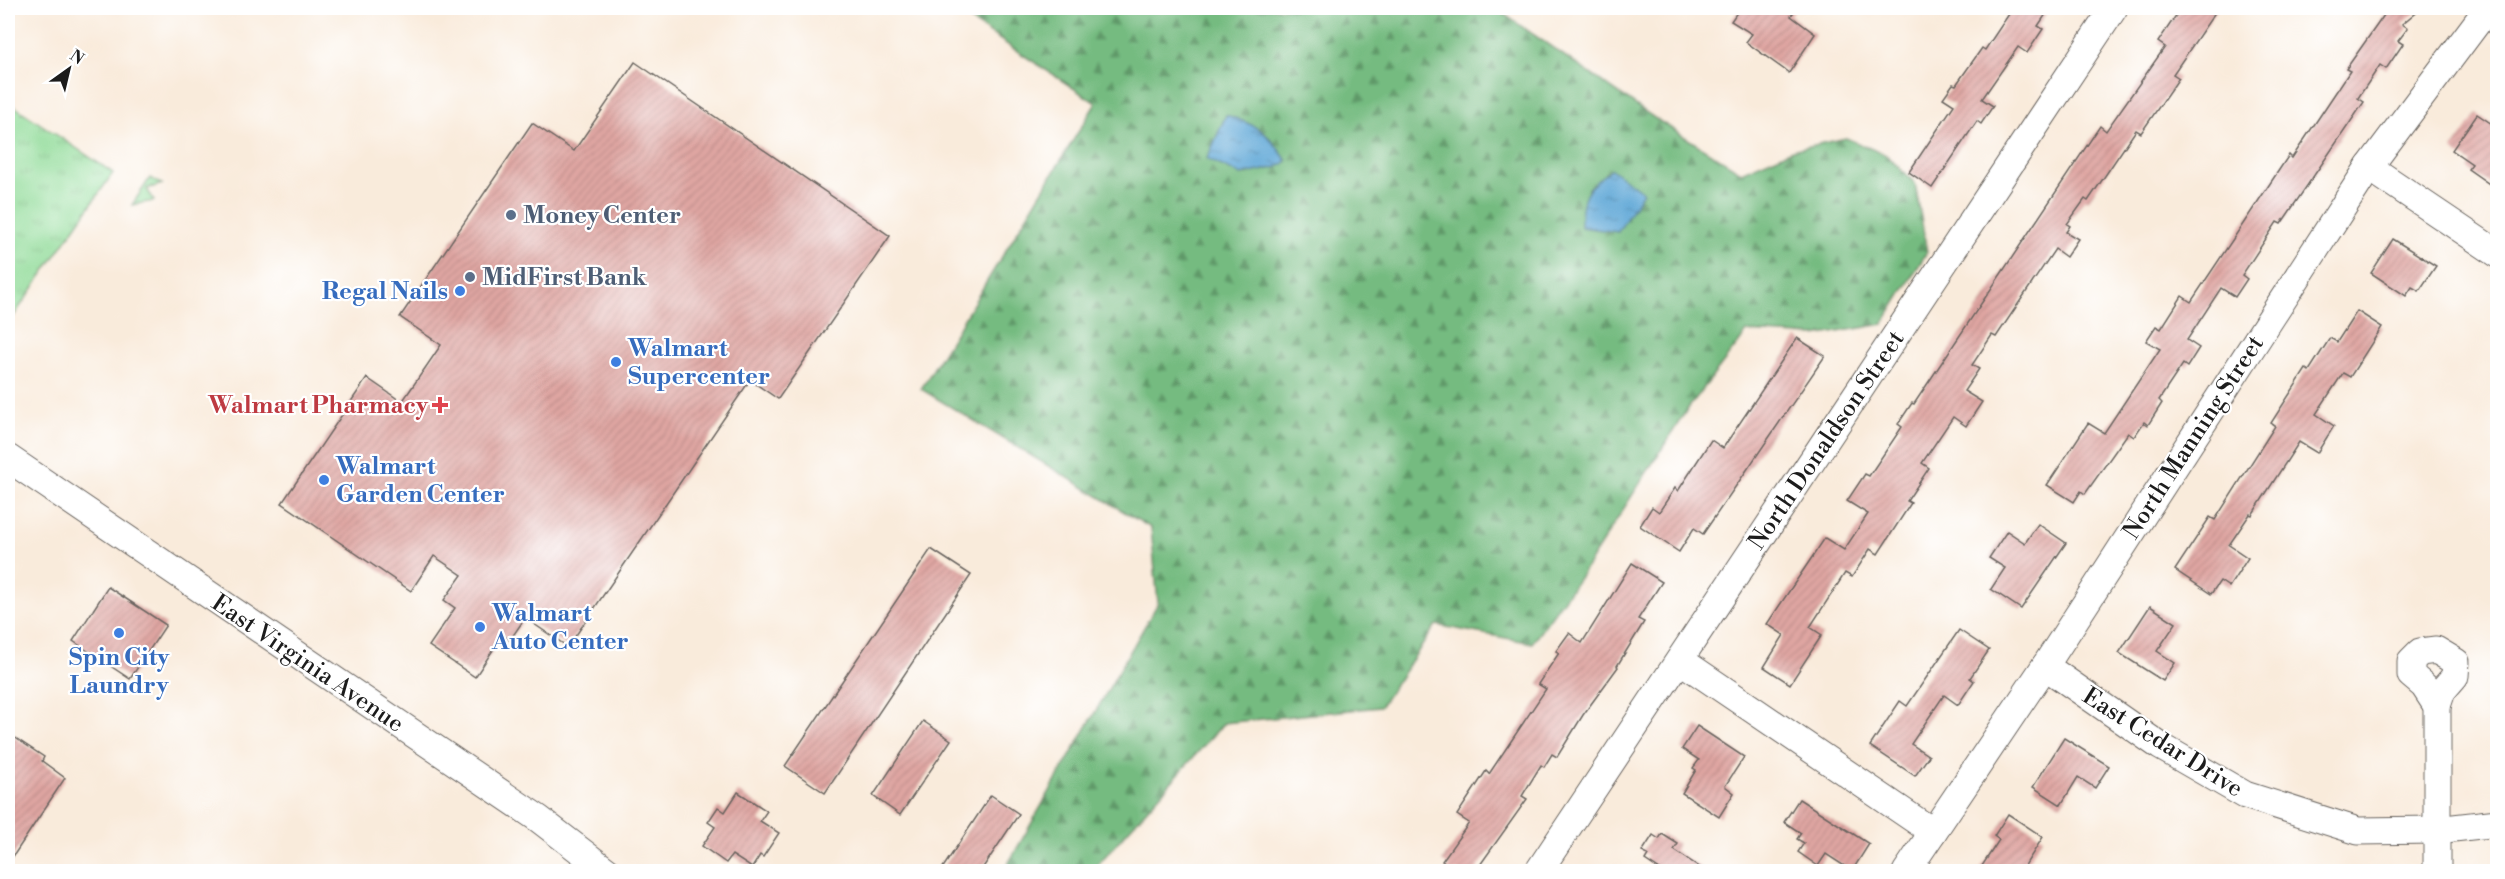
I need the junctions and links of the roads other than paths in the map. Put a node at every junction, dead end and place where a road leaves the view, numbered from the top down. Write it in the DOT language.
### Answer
graph roads {
  1 [pos="2114,8"];
  2 [pos="2488,8"];
  3 [pos="2369,167"];
  4 [pos="2498,254"];
  5 [pos="8,458"];
  6 [pos="1680,660"];
  7 [pos="2045,666"];
  8 [pos="2437,706"];
  9 [pos="2498,823"];
  10 [pos="2436,830"];
  11 [pos="1933,832"];
  12 [pos="608,872"];
  13 [pos="1538,872"];
  14 [pos="1906,872"];
  15 [pos="2436,872"];
  1 -- 6 [label="street, North Donaldson Street"];
  2 -- 3 [label="street, North Manning Street"];
  3 -- 4 [label="street"];
  3 -- 7 [label="street, North Manning Street"];
  5 -- 12 [label="street, East Virginia Avenue"];
  6 -- 11 [label="street"];
  6 -- 13 [label="street, North Donaldson Street"];
  7 -- 10 [label="street, East Cedar Drive"];
  7 -- 11 [label="street, North Manning Street"];
  8 -- 10 [label="street"];
  9 -- 10 [label="street, East Cedar Drive"];
  10 -- 15 [label="street"];
  11 -- 14 [label="street, North Manning Street"];
}
